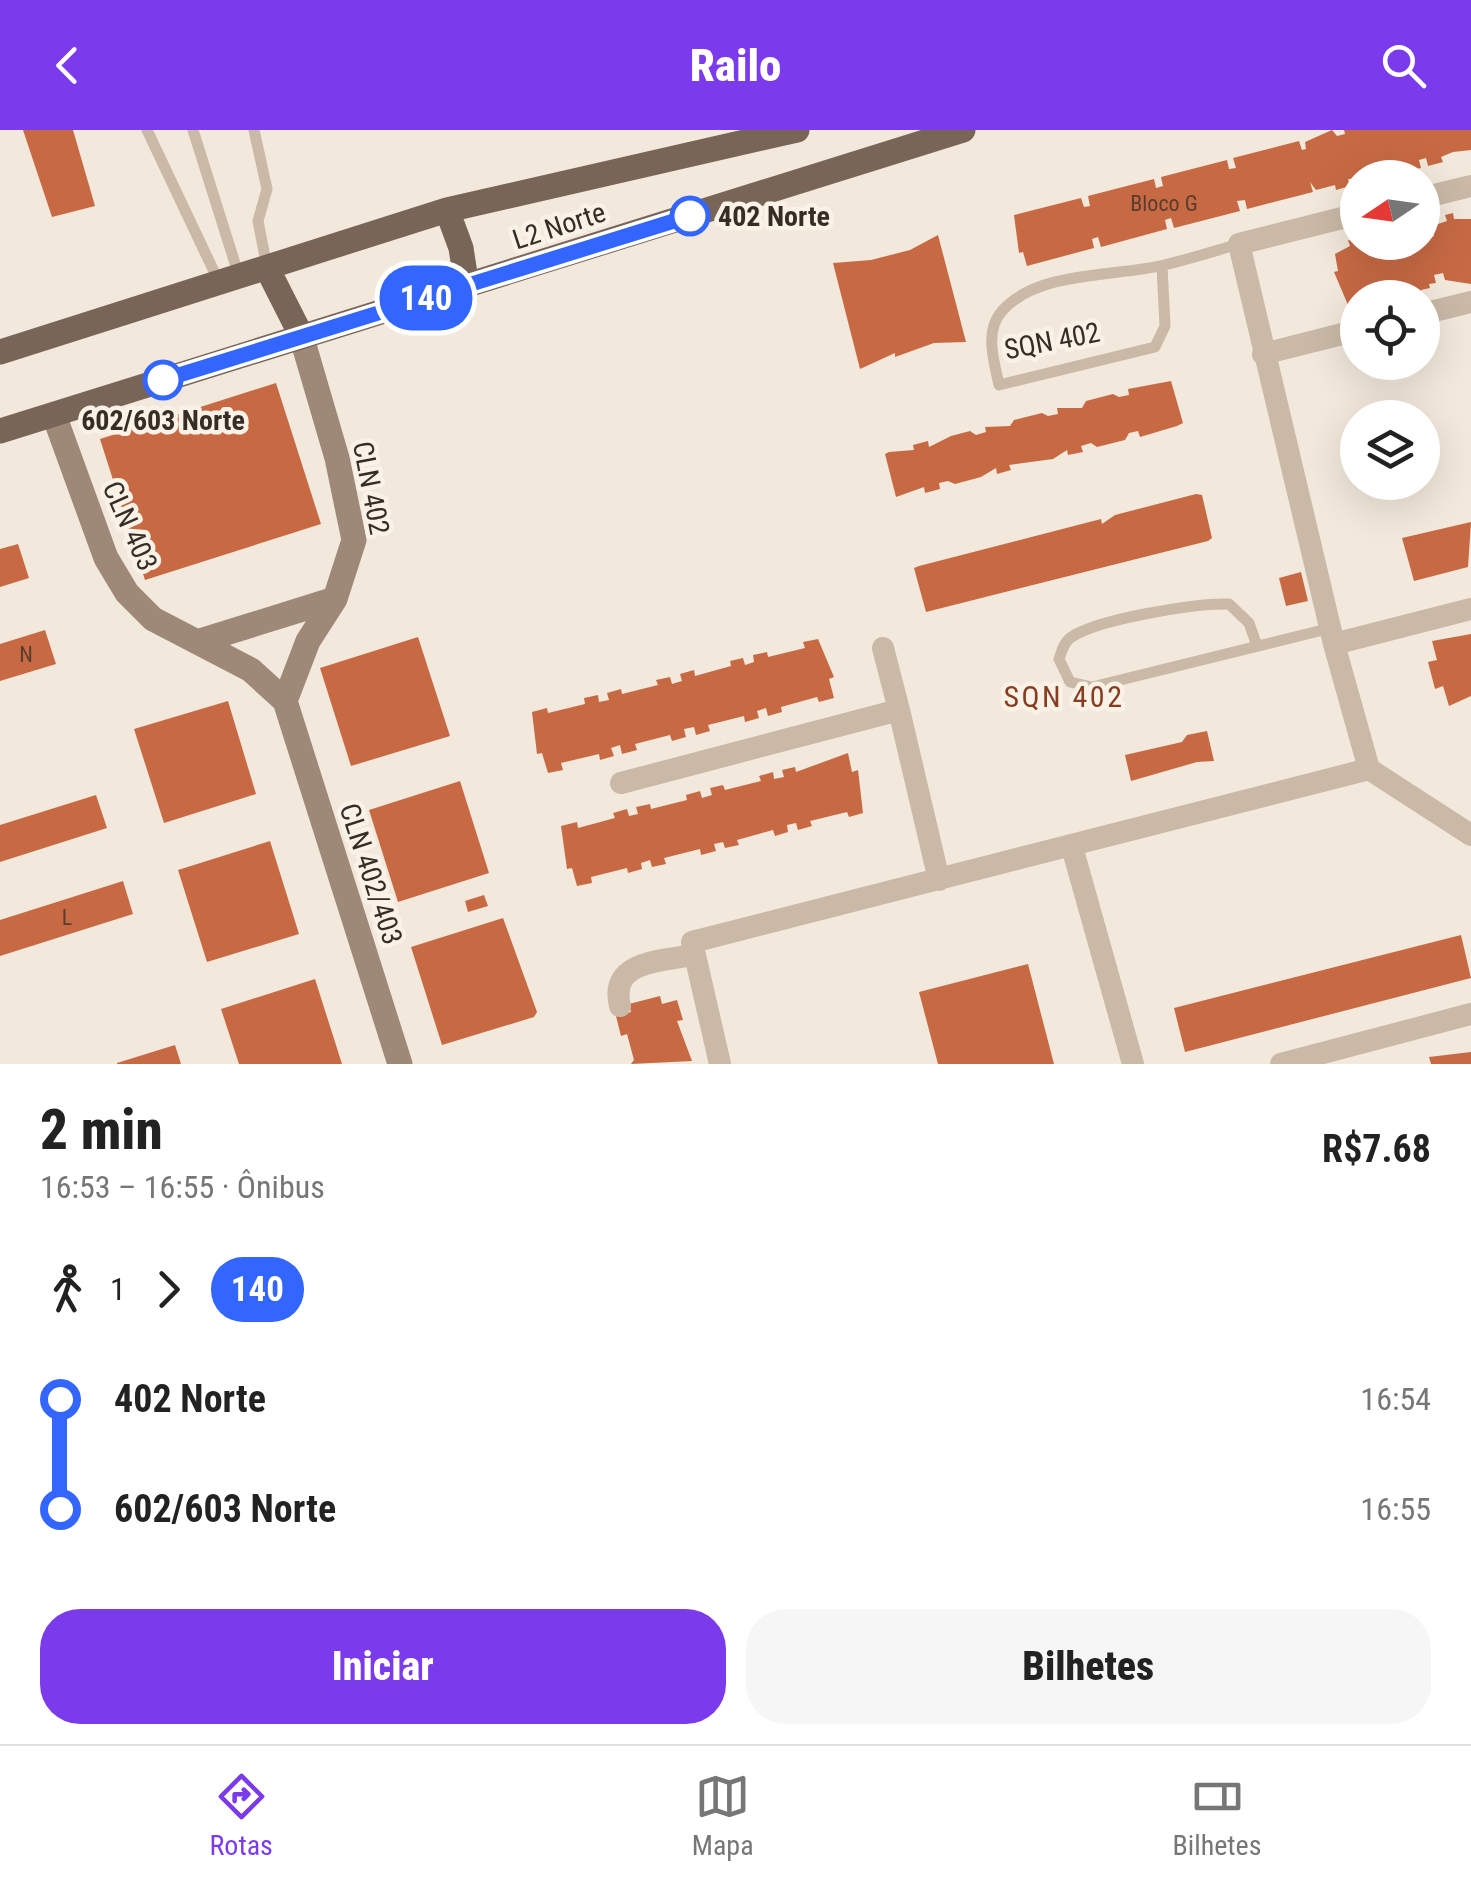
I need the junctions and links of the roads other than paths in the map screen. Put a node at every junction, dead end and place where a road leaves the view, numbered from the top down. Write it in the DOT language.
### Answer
graph roads {
  1 [pos="147,130"];
  2 [pos="193,130"];
  3 [pos="254,130"];
  4 [pos="797,130"];
  5 [pos="963,130"];
  6 [pos="1471,186"];
  7 [pos="1440,194"];
  8 [pos="447,210"];
  9 [pos="1340,219"];
  10 [pos="1239,244"];
  11 [pos="1162,266"];
  12 [pos="267,268"];
  13 [pos="229,279"];
  14 [pos="467,287"];
  15 [pos="1471,302"];
  16 [pos="1440,310"];
  17 [pos="301,335"];
  18 [pos="1340,335"];
  19 [pos="0,352"];
  20 [pos="1263,354"];
  21 [pos="54,415"];
  22 [pos="0,431"];
  23 [pos="335,599"];
  24 [pos="1471,608"];
  25 [pos="1332,636"];
  26 [pos="196,642"];
  27 [pos="1258,646"];
  28 [pos="883,648"];
  29 [pos="285,701"];
  30 [pos="899,710"];
  31 [pos="1369,768"];
  32 [pos="621,783"];
  33 [pos="1471,835"];
  34 [pos="1072,847"];
  35 [pos="939,880"];
  36 [pos="694,954"];
  37 [pos="620,1006"];
  38 [pos="1471,1014"];
  39 [pos="400,1064"];
  40 [pos="720,1064"];
  41 [pos="1133,1064"];
  42 [pos="1282,1064"];
  1 -- 13 [label="lane"];
  2 -- 13 [label="lane"];
  3 -- 12 [label="lane"];
  4 -- 8 [label="main road, L2 Norte"];
  5 -- 14 [label="main road, L2 Norte"];
  6 -- 7 [label="street"];
  8 -- 12 [label="main road, L2 Norte"];
  8 -- 14 [label="main road"];
  9 -- 10 [label="street, SQN 402"];
  10 -- 11 [label="lane, SQN 402"];
  10 -- 20 [label="street"];
  11 -- 11 [label="lane, SQN 402"];
  12 -- 13 [label="main road, L2 Norte"];
  12 -- 17 [label="main road"];
  13 -- 19 [label="main road, L2 Norte"];
  14 -- 17 [label="main road, L2 Norte"];
  15 -- 16 [label="street"];
  17 -- 21 [label="main road, L2 Norte"];
  17 -- 23 [label="street, CLN 402"];
  18 -- 20 [label="street"];
  20 -- 25 [label="street"];
  21 -- 22 [label="main road, L2 Norte"];
  21 -- 26 [label="street, CLN 403"];
  23 -- 26 [label="street"];
  23 -- 29 [label="street, CLN 402"];
  24 -- 25 [label="street"];
  25 -- 27 [label="lane"];
  25 -- 31 [label="street"];
  26 -- 29 [label="street, CLN 403"];
  27 -- 27 [label="lane"];
  28 -- 30 [label="street"];
  29 -- 39 [label="street, CLN 402/403"];
  30 -- 32 [label="street"];
  30 -- 35 [label="street"];
  31 -- 33 [label="street"];
  31 -- 34 [label="street"];
  34 -- 35 [label="street"];
  34 -- 41 [label="street"];
  35 -- 36 [label="street"];
  36 -- 37 [label="street"];
  36 -- 40 [label="street"];
  38 -- 42 [label="street"];
}
